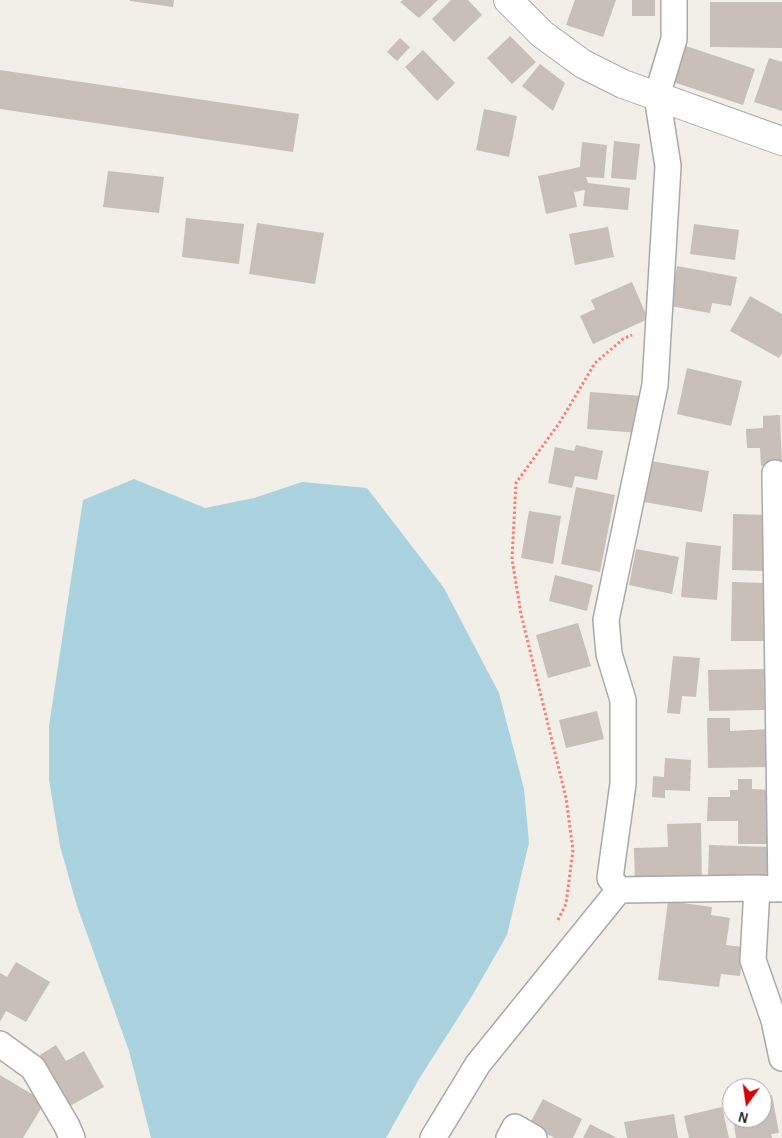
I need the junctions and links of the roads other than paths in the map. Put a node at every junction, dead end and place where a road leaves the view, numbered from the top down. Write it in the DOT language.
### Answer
graph roads {
  1 [pos="508,0"];
  2 [pos="674,0"];
  3 [pos="657,96"];
  4 [pos="782,141"];
  5 [pos="775,473"];
  6 [pos="773,889"];
  7 [pos="619,890"];
  8 [pos="0,1044"];
  9 [pos="782,1058"];
  10 [pos="72,1138"];
  11 [pos="433,1138"];
  12 [pos="509,1138"];
  13 [pos="534,1138"];
  1 -- 3 [label="street"];
  2 -- 3 [label="street"];
  3 -- 4 [label="street"];
  3 -- 7 [label="street"];
  5 -- 6 [label="street"];
  6 -- 7 [label="street"];
  6 -- 9 [label="street"];
  7 -- 11 [label="street"];
  8 -- 10 [label="street"];
  12 -- 13 [label="street"];
}
